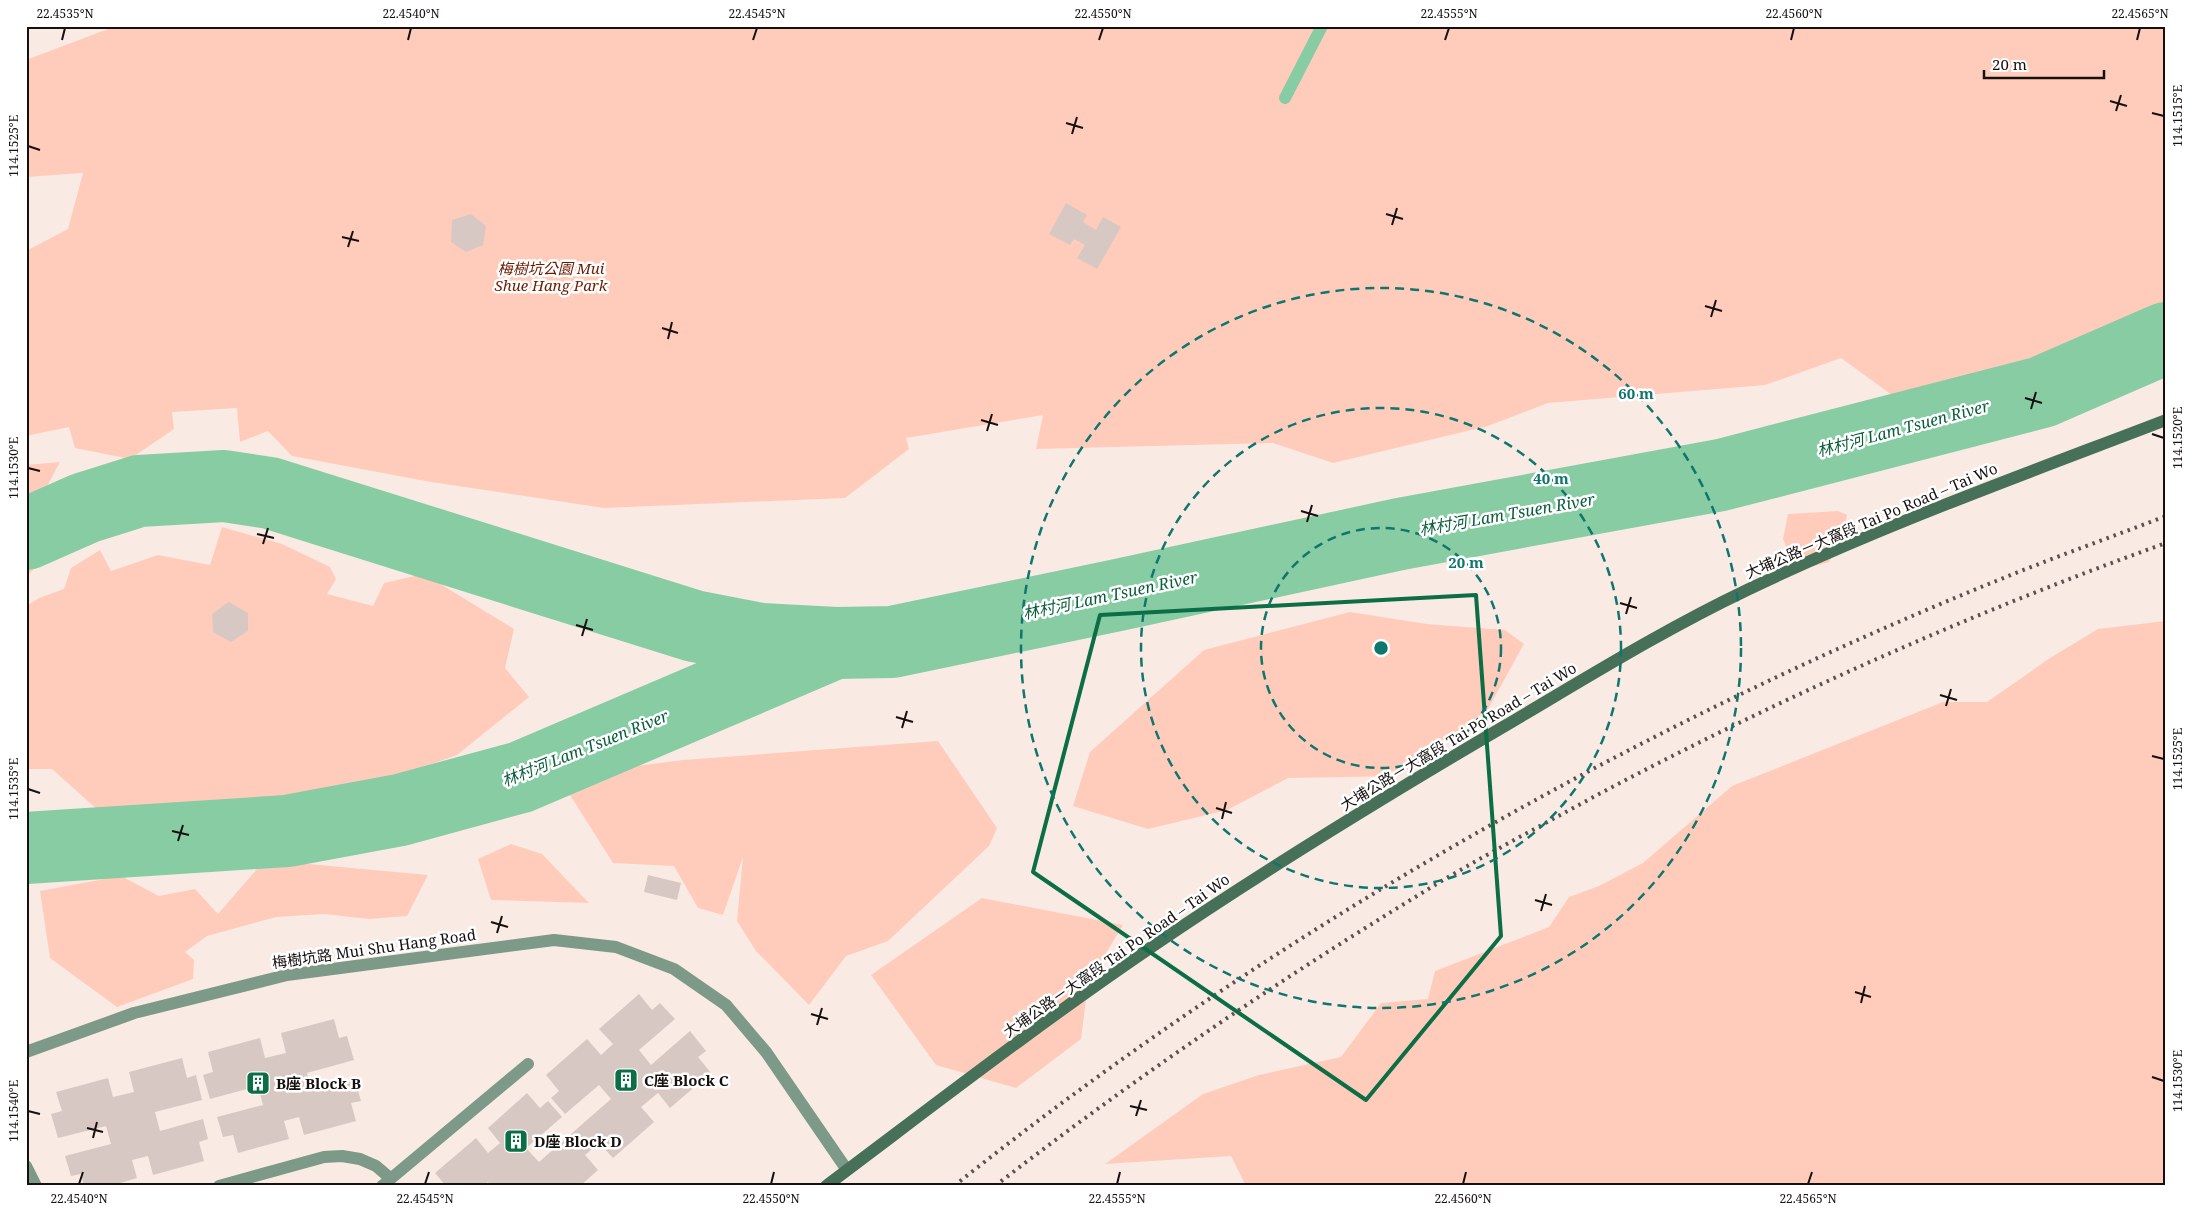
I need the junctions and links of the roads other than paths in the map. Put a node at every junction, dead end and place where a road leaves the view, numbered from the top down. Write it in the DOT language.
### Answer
graph roads {
  1 [pos="2166,420"];
  2 [pos="26,1052"];
  3 [pos="528,1064"];
  4 [pos="26,1166"];
  5 [pos="847,1170"];
  6 [pos="386,1182"];
  7 [pos="36,1186"];
  8 [pos="219,1186"];
  9 [pos="826,1186"];
  1 -- 5 [label="main road, 大埔公路－大窩段 Tai Po Road – Tai Wo"];
  2 -- 5 [label="street, 梅樹坑路 Mui Shu Hang Road"];
  3 -- 6 [label="street"];
  4 -- 7 [label="street"];
  5 -- 9 [label="main road, 大埔公路－大窩段 Tai Po Road – Tai Wo"];
  6 -- 8 [label="street"];
}
